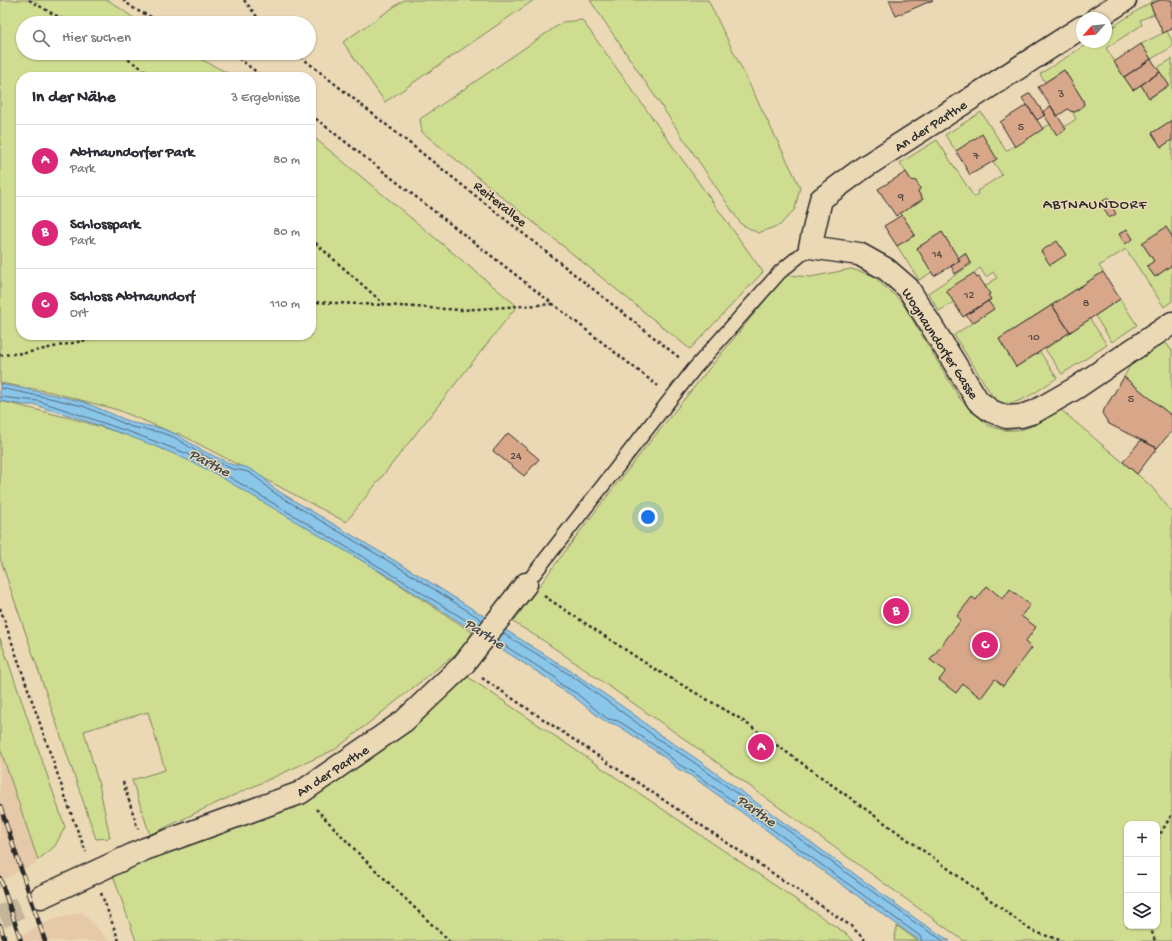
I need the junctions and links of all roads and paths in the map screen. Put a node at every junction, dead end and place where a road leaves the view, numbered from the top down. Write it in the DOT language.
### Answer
graph roads {
  1 [pos="29,0"];
  2 [pos="124,0"];
  3 [pos="244,0"];
  4 [pos="1125,0"];
  5 [pos="1106,12"];
  6 [pos="57,16"];
  7 [pos="149,16"];
  8 [pos="257,16"];
  9 [pos="1076,31"];
  10 [pos="129,60"];
  11 [pos="241,60"];
  12 [pos="305,60"];
  13 [pos="146,72"];
  14 [pos="256,72"];
  15 [pos="316,119"];
  16 [pos="316,243"];
  17 [pos="810,247"];
  18 [pos="316,302"];
  19 [pos="553,304"];
  20 [pos="385,305"];
  21 [pos="1172,323"];
  22 [pos="87,340"];
  23 [pos="0,355"];
  24 [pos="694,369"];
  25 [pos="672,398"];
  26 [pos="526,584"];
  27 [pos="0,608"];
  28 [pos="463,665"];
  29 [pos="123,782"];
  30 [pos="300,793"];
  31 [pos="1172,814"];
  32 [pos="1160,834"];
  33 [pos="145,848"];
  34 [pos="94,872"];
  35 [pos="41,897"];
  36 [pos="1151,929"];
  37 [pos="119,941"];
  38 [pos="449,941"];
  39 [pos="866,941"];
  40 [pos="1063,941"];
  41 [pos="1155,941"];
  1 -- 6 [label="path"];
  2 -- 7 [label="path"];
  3 -- 8 [label="path"];
  4 -- 5 [label="street"];
  9 -- 17 [label="street, An der Parthe"];
  10 -- 13 [label="path"];
  11 -- 14 [label="path"];
  12 -- 24 [label="path, Reiterallee"];
  15 -- 19 [label="path"];
  16 -- 20 [label="path"];
  17 -- 21 [label="street, Wognaundorfer Gasse"];
  17 -- 24 [label="lane"];
  18 -- 20 [label="path"];
  19 -- 20 [label="path"];
  19 -- 25 [label="path"];
  22 -- 23 [label="path"];
  24 -- 25 [label="lane"];
  25 -- 26 [label="lane"];
  26 -- 28 [label="street, An der Parthe"];
  26 -- 40 [label="path"];
  27 -- 34 [label="path"];
  28 -- 30 [label="street, An der Parthe"];
  28 -- 39 [label="path"];
  29 -- 33 [label="path"];
  30 -- 33 [label="street, An der Parthe"];
  30 -- 38 [label="path"];
  31 -- 32 [label="path"];
  33 -- 34 [label="street, An der Parthe"];
  34 -- 35 [label="street, An der Parthe"];
  34 -- 37 [label="path"];
  36 -- 41 [label="path"];
}
